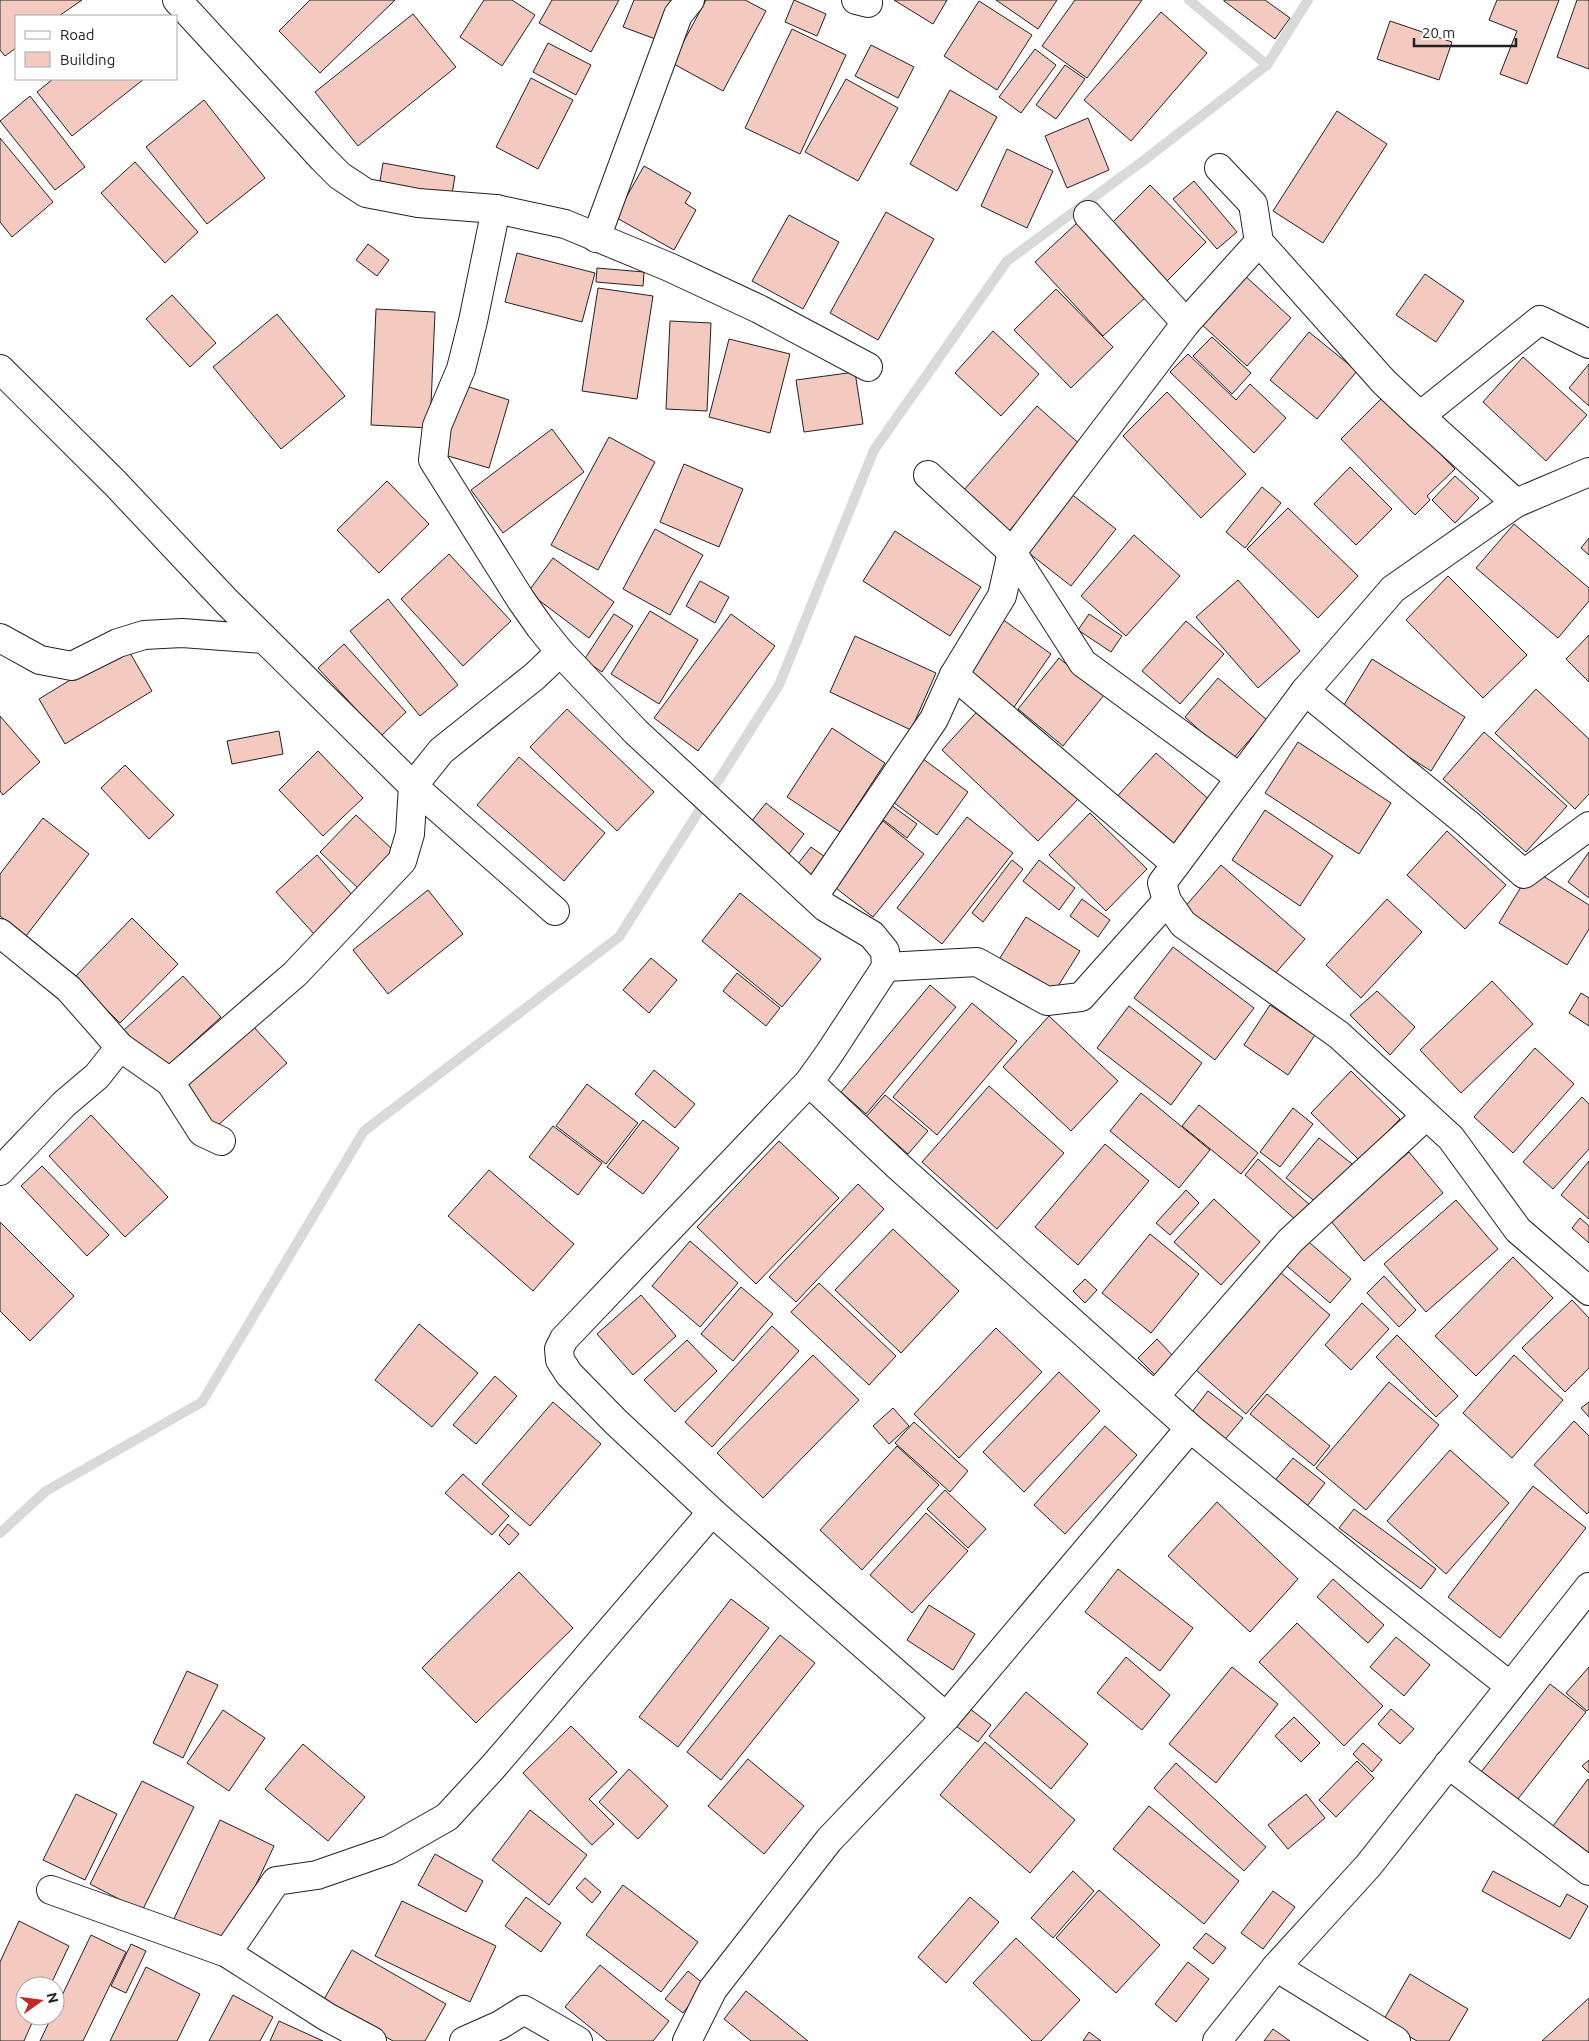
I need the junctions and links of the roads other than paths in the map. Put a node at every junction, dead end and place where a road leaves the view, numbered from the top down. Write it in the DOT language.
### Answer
graph roads {
  1 [pos="177,0"];
  2 [pos="690,0"];
  3 [pos="1219,168"];
  4 [pos="496,209"];
  5 [pos="1088,215"];
  6 [pos="596,238"];
  7 [pos="1258,242"];
  8 [pos="1186,323"];
  9 [pos="1589,344"];
  10 [pos="868,367"];
  11 [pos="0,369"];
  12 [pos="1420,416"];
  13 [pos="1589,472"];
  14 [pos="928,475"];
  15 [pos="1516,503"];
  16 [pos="1012,552"];
  17 [pos="0,638"];
  18 [pos="264,639"];
  19 [pos="560,652"];
  20 [pos="954,675"];
  21 [pos="1305,691"];
  22 [pos="1240,778"];
  23 [pos="413,786"];
  24 [pos="1589,826"];
  25 [pos="1176,864"];
  26 [pos="814,896"];
  27 [pos="1167,901"];
  28 [pos="555,911"];
  29 [pos="0,933"];
  30 [pos="886,967"];
  31 [pos="120,1048"];
  32 [pos="170,1082"];
  33 [pos="809,1082"];
  34 [pos="1426,1116"];
  35 [pos="222,1140"];
  36 [pos="0,1171"];
  37 [pos="1589,1291"];
  38 [pos="1155,1396"];
  39 [pos="1190,1428"];
  40 [pos="712,1512"];
  41 [pos="1589,1587"];
  42 [pos="1510,1686"];
  43 [pos="946,1717"];
  44 [pos="1448,1764"];
  45 [pos="1589,1871"];
  46 [pos="51,1890"];
  47 [pos="226,1953"];
  48 [pos="1276,1966"];
  49 [pos="372,2041"];
  50 [pos="464,2041"];
  51 [pos="578,2041"];
  52 [pos="687,2041"];
  53 [pos="1217,2041"];
  54 [pos="1396,2041"];
  1 -- 4 [label="street"];
  2 -- 6 [label="street"];
  3 -- 7 [label="street"];
  4 -- 6 [label="street"];
  4 -- 19 [label="street"];
  5 -- 8 [label="street"];
  6 -- 10 [label="street"];
  7 -- 8 [label="street"];
  7 -- 12 [label="street"];
  8 -- 16 [label="street"];
  9 -- 12 [label="street"];
  11 -- 18 [label="street"];
  12 -- 15 [label="street"];
  13 -- 15 [label="street"];
  14 -- 16 [label="street"];
  15 -- 21 [label="street"];
  16 -- 20 [label="street"];
  16 -- 22 [label="street"];
  17 -- 18 [label="street"];
  18 -- 23 [label="street"];
  19 -- 23 [label="street"];
  19 -- 26 [label="street"];
  20 -- 25 [label="street"];
  20 -- 26 [label="street"];
  21 -- 22 [label="street"];
  21 -- 24 [label="street"];
  22 -- 25 [label="street"];
  23 -- 28 [label="street"];
  23 -- 32 [label="street"];
  25 -- 27 [label="street"];
  26 -- 30 [label="street"];
  27 -- 30 [label="street"];
  27 -- 34 [label="street"];
  29 -- 31 [label="street"];
  30 -- 33 [label="street"];
  31 -- 32 [label="street"];
  31 -- 36 [label="street"];
  32 -- 35 [label="street"];
  33 -- 38 [label="street"];
  33 -- 40 [label="street"];
  34 -- 37 [label="street"];
  34 -- 38 [label="street"];
  38 -- 39 [label="street"];
  39 -- 42 [label="street"];
  39 -- 43 [label="street"];
  40 -- 43 [label="street"];
  40 -- 47 [label="street"];
  41 -- 42 [label="street"];
  42 -- 44 [label="street"];
  43 -- 52 [label="street"];
  44 -- 45 [label="street"];
  44 -- 48 [label="street"];
  46 -- 47 [label="street"];
  47 -- 49 [label="street"];
  48 -- 53 [label="street"];
  48 -- 54 [label="street"];
  50 -- 51 [label="street"];
}
